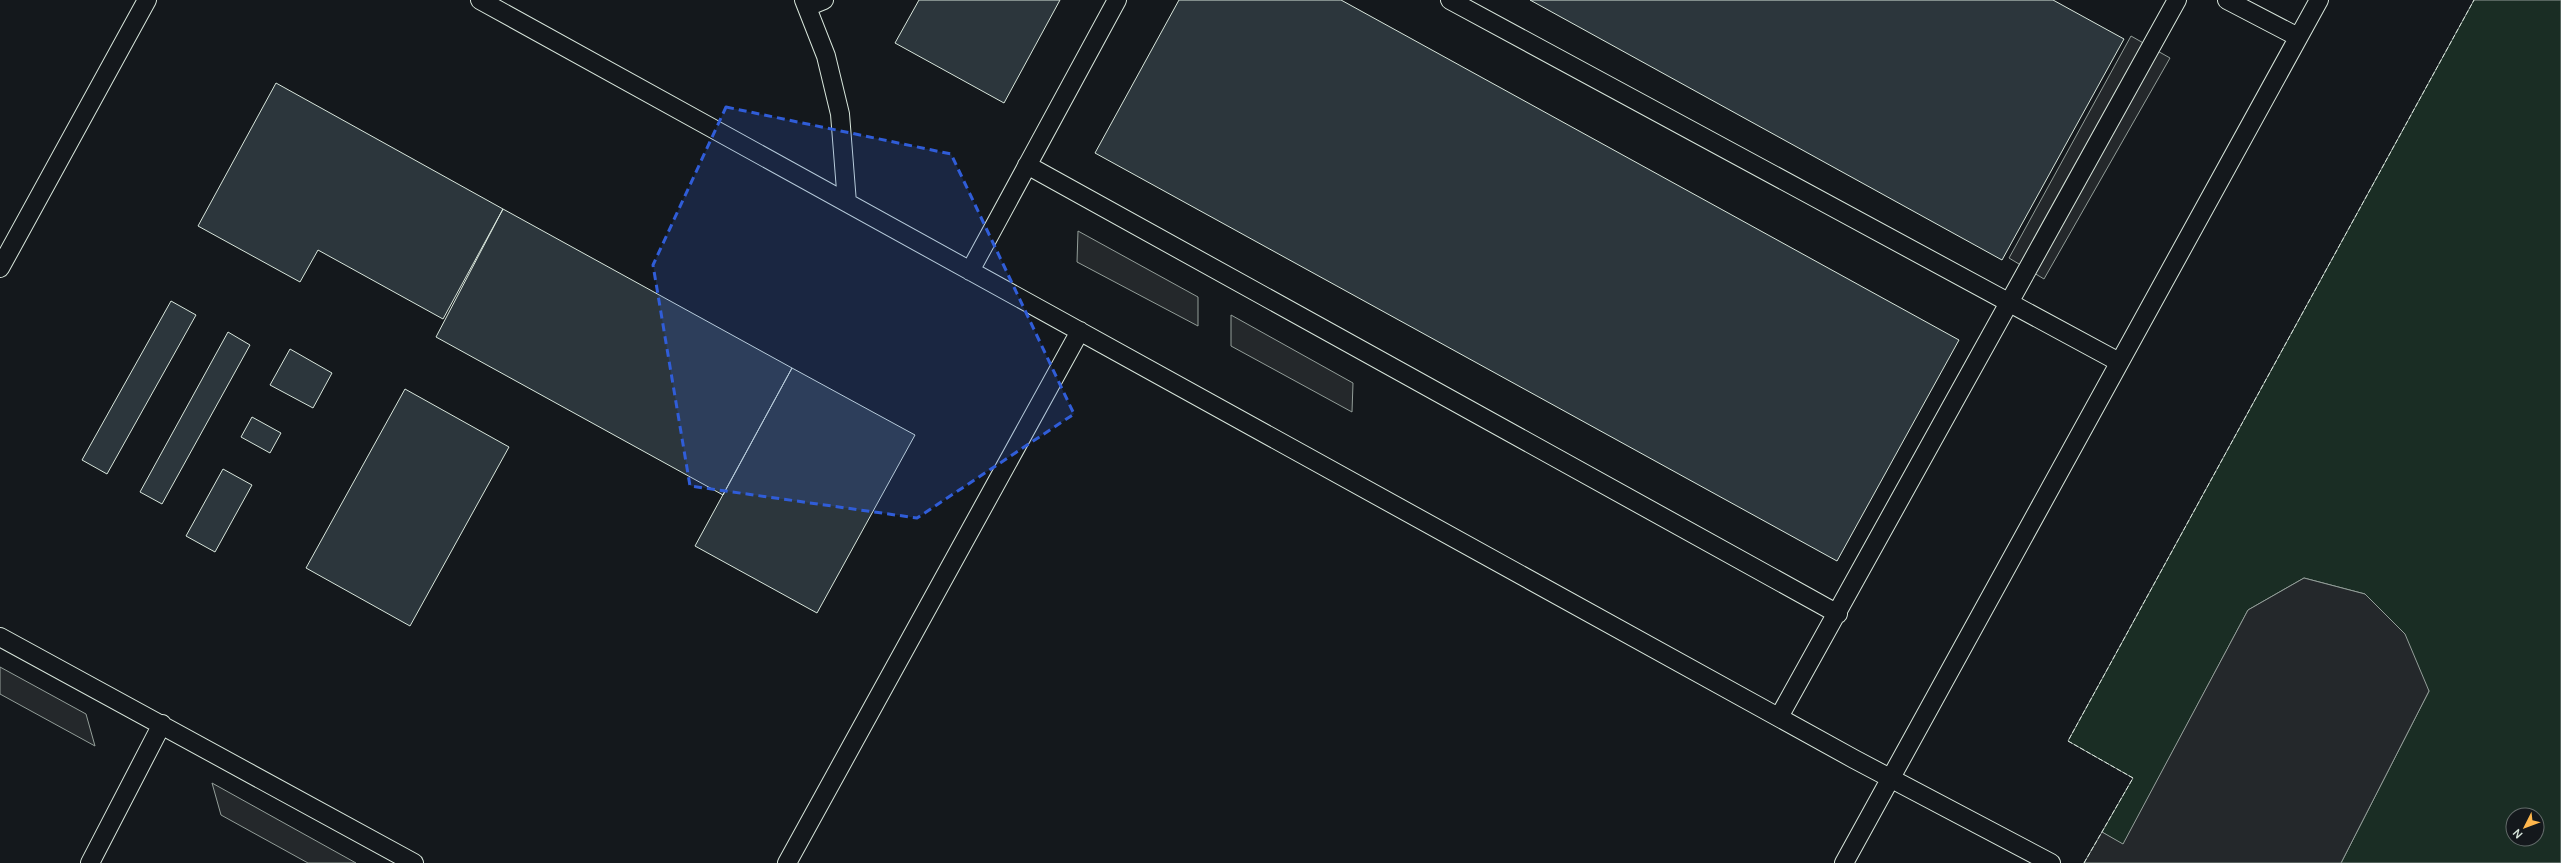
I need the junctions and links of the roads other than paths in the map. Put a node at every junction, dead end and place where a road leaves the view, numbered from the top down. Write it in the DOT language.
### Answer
graph roads {
  1 [pos="146,0"];
  2 [pos="480,0"];
  3 [pos="824,0"];
  4 [pos="1117,0"];
  5 [pos="1450,0"];
  6 [pos="2177,0"];
  7 [pos="2228,0"];
  8 [pos="2319,0"];
  9 [pos="805,4"];
  10 [pos="2298,37"];
  11 [pos="1027,165"];
  12 [pos="847,203"];
  13 [pos="0,268"];
  14 [pos="970,271"];
  15 [pos="2008,304"];
  16 [pos="1080,331"];
  17 [pos="2118,362"];
  18 [pos="1838,614"];
  19 [pos="0,637"];
  20 [pos="1779,717"];
  21 [pos="162,724"];
  22 [pos="1891,777"];
  23 [pos="90,863"];
  24 [pos="414,863"];
  25 [pos="787,863"];
  26 [pos="1844,863"];
  27 [pos="2051,863"];
  1 -- 13 [label="lane"];
  2 -- 12 [label="lane"];
  3 -- 9 [label="lane"];
  4 -- 11 [label="lane"];
  5 -- 15 [label="lane"];
  6 -- 15 [label="lane"];
  7 -- 10 [label="lane"];
  8 -- 10 [label="lane"];
  9 -- 12 [label="lane"];
  10 -- 17 [label="lane"];
  11 -- 14 [label="lane"];
  11 -- 18 [label="lane"];
  12 -- 14 [label="lane"];
  14 -- 16 [label="lane"];
  15 -- 17 [label="lane"];
  15 -- 18 [label="lane"];
  16 -- 20 [label="lane"];
  16 -- 25 [label="lane"];
  17 -- 22 [label="lane"];
  18 -- 20 [label="lane"];
  19 -- 21 [label="lane"];
  20 -- 22 [label="lane"];
  21 -- 23 [label="lane"];
  21 -- 24 [label="lane"];
  22 -- 26 [label="lane"];
  22 -- 27 [label="lane"];
}
